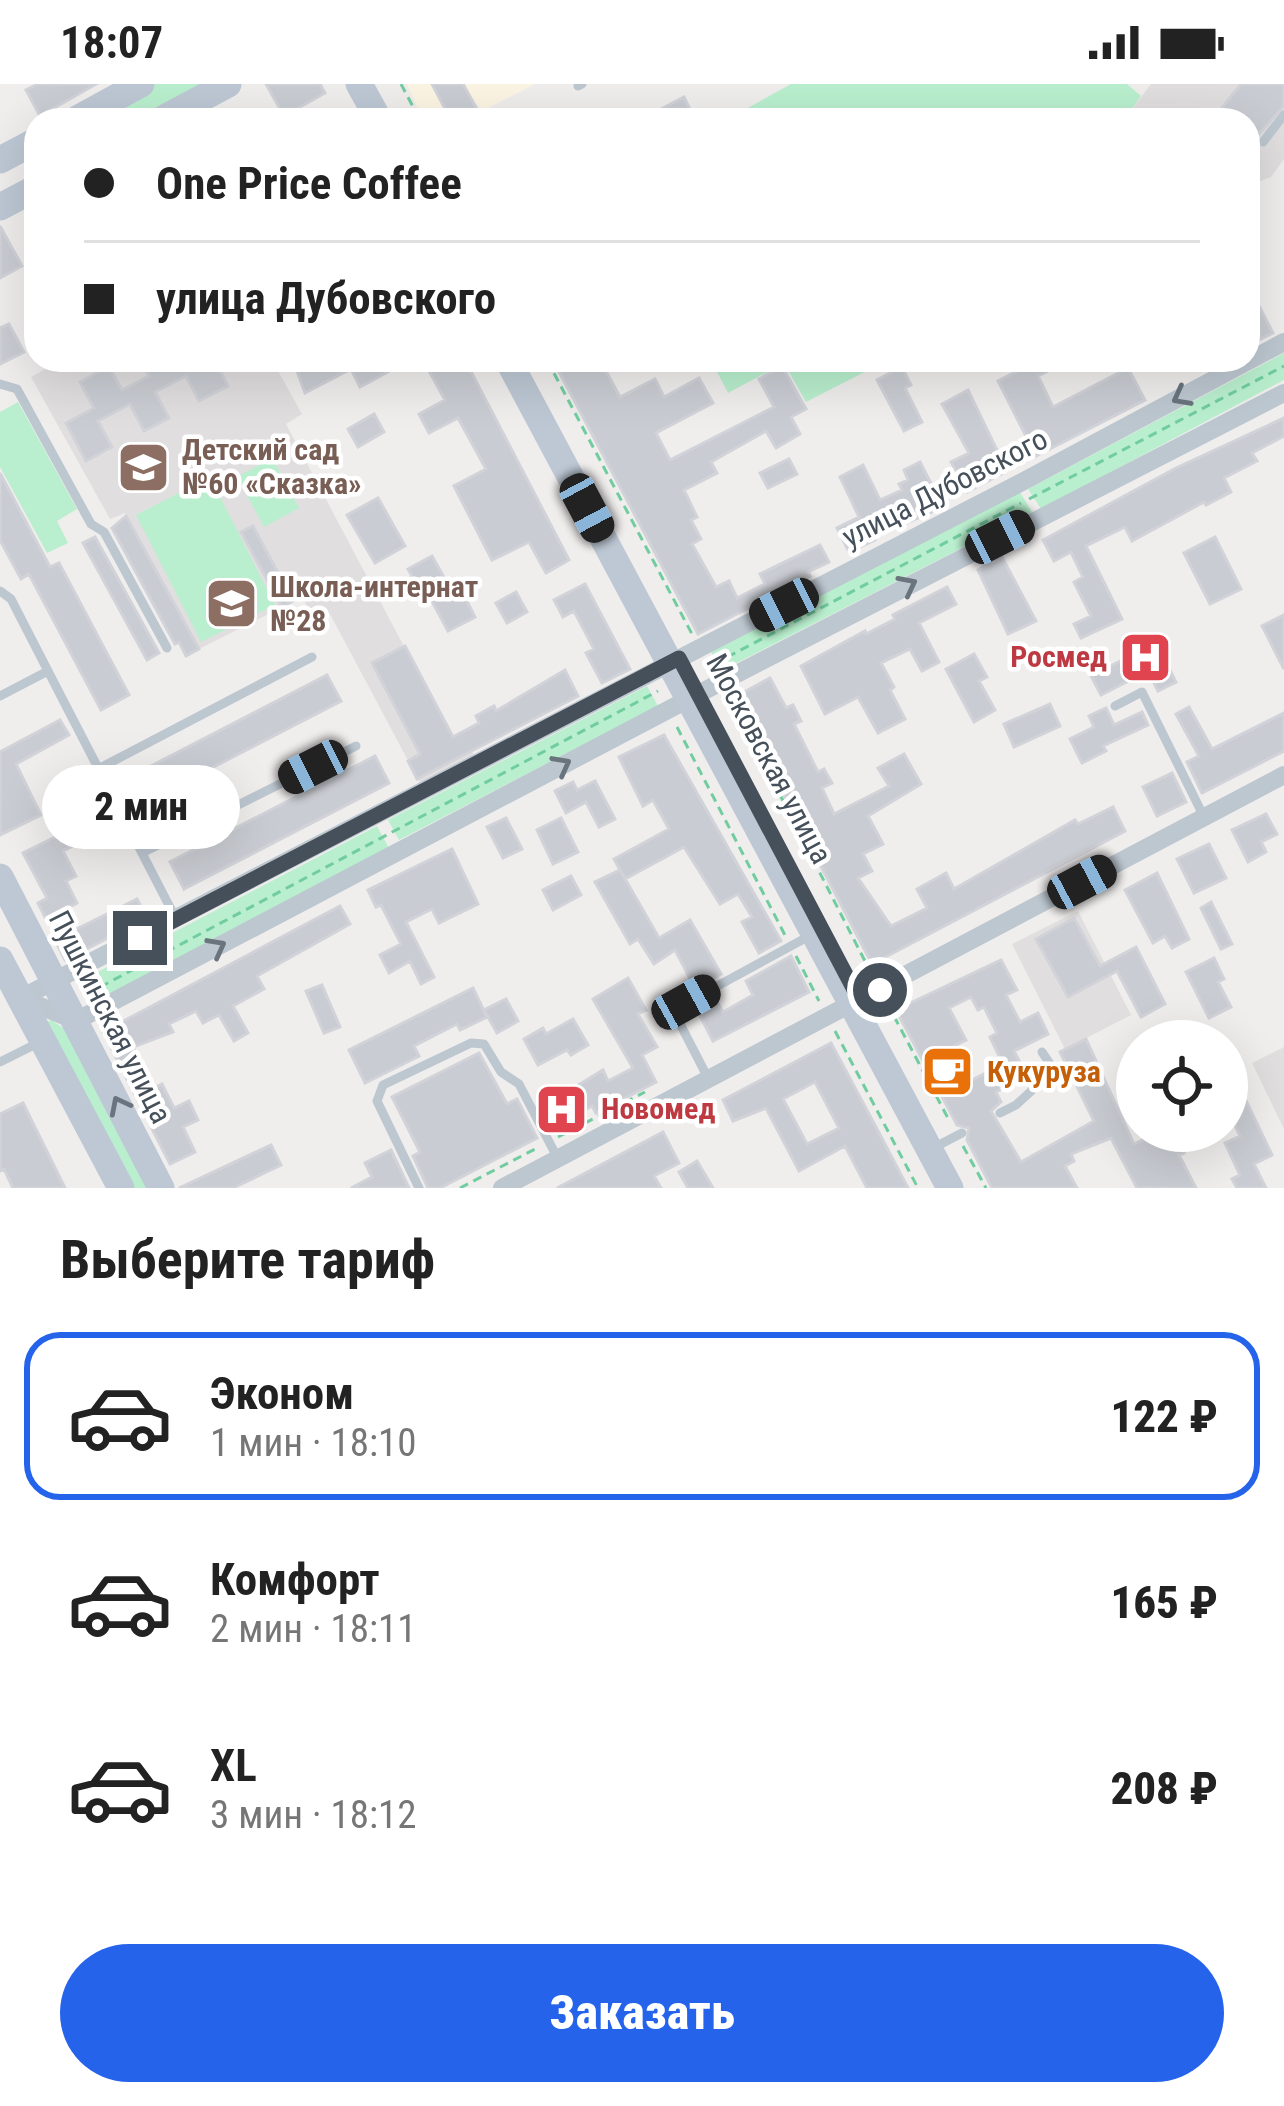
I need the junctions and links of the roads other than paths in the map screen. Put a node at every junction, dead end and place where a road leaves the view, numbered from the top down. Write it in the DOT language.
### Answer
graph roads {
  1 [pos="141,84"];
  2 [pos="228,84"];
  3 [pos="96,108"];
  4 [pos="183,108"];
  5 [pos="1284,115"];
  6 [pos="1263,142"];
  7 [pos="515,372"];
  8 [pos="527,372"];
  9 [pos="1232,372"];
  10 [pos="0,384"];
  11 [pos="16,389"];
  12 [pos="1284,393"];
  13 [pos="0,399"];
  14 [pos="1025,491"];
  15 [pos="1040,517"];
  16 [pos="0,591"];
  17 [pos="167,648"];
  18 [pos="312,657"];
  19 [pos="674,660"];
  20 [pos="48,671"];
  21 [pos="0,696"];
  22 [pos="694,696"];
  23 [pos="1115,706"];
  24 [pos="356,746"];
  25 [pos="98,769"];
  26 [pos="1284,775"];
  27 [pos="376,816"];
  28 [pos="1204,818"];
  29 [pos="392,844"];
  30 [pos="142,853"];
  31 [pos="0,877"];
  32 [pos="176,919"];
  33 [pos="814,933"];
  34 [pos="0,960"];
  35 [pos="21,998"];
  36 [pos="70,1000"];
  37 [pos="855,1003"];
  38 [pos="43,1041"];
  39 [pos="1042,1052"];
  40 [pos="0,1062"];
  41 [pos="709,1080"];
  42 [pos="1000,1113"];
  43 [pos="558,1159"];
  44 [pos="121,1188"];
  45 [pos="161,1188"];
  46 [pos="419,1188"];
  47 [pos="502,1188"];
  48 [pos="950,1188"];
  49 [pos="960,1188"];
  1 -- 3 [label="main road"];
  2 -- 4 [label="main road"];
  5 -- 6 [label="lane"];
  7 -- 19 [label="main road, Московская улица"];
  8 -- 19 [label="main road, Московская улица"];
  9 -- 14 [label="street, улица Дубовского, one-way"];
  10 -- 11 [label="lane"];
  11 -- 13 [label="lane"];
  11 -- 17 [label="lane"];
  12 -- 15 [label="street, улица Дубовского"];
  14 -- 15 [label="street"];
  14 -- 19 [label="street, улица Дубовского"];
  22 -- 15 [label="street, улица Дубовского, one-way"];
  16 -- 20 [label="lane"];
  18 -- 25 [label="lane"];
  19 -- 22 [label="main road, Московская улица"];
  19 -- 27 [label="street, улица Дубовского"];
  20 -- 21 [label="lane"];
  20 -- 25 [label="lane"];
  29 -- 22 [label="street, улица Дубовского, one-way"];
  22 -- 33 [label="main road, Московская улица"];
  22 -- 37 [label="main road, Московская улица"];
  23 -- 28 [label="lane"];
  24 -- 30 [label="lane"];
  25 -- 30 [label="lane"];
  26 -- 28 [label="street"];
  27 -- 29 [label="street"];
  27 -- 32 [label="street, улица Дубовского"];
  28 -- 37 [label="street"];
  36 -- 29 [label="street, улица Дубовского, one-way"];
  30 -- 32 [label="lane"];
  31 -- 36 [label="main road, Пушкинская улица"];
  32 -- 36 [label="street, улица Дубовского"];
  33 -- 37 [label="main road, Московская улица"];
  33 -- 41 [label="lane"];
  34 -- 35 [label="main road"];
  35 -- 36 [label="street"];
  35 -- 36 [label="street, улица Дубовского"];
  35 -- 38 [label="main road"];
  45 -- 36 [label="main road, Пушкинская улица, one-way"];
  37 -- 41 [label="street"];
  37 -- 48 [label="main road, Московская улица"];
  37 -- 49 [label="main road, Московская улица"];
  38 -- 40 [label="lane"];
  38 -- 44 [label="main road"];
  39 -- 42 [label="lane"];
  41 -- 43 [label="street"];
  43 -- 46 [label="lane"];
  43 -- 47 [label="street"];
}
